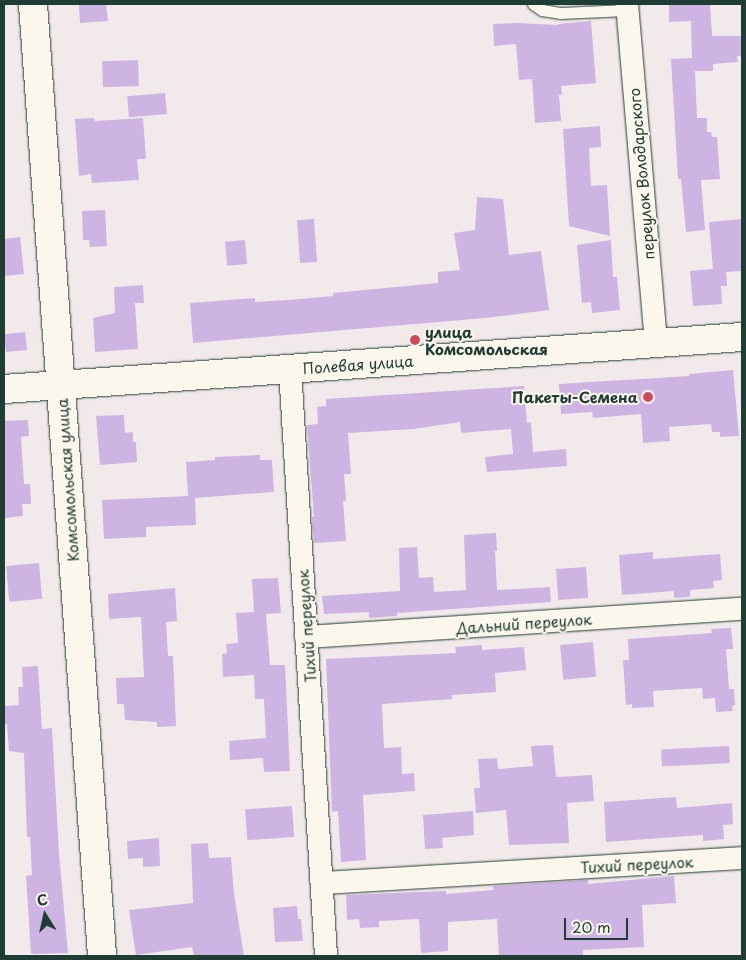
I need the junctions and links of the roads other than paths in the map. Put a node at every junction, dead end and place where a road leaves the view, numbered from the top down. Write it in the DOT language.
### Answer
graph roads {
  1 [pos="33,4"];
  2 [pos="534,4"];
  3 [pos="627,7"];
  4 [pos="742,337"];
  5 [pos="656,343"];
  6 [pos="290,369"];
  7 [pos="61,386"];
  8 [pos="4,389"];
  9 [pos="742,609"];
  10 [pos="306,637"];
  11 [pos="742,858"];
  12 [pos="322,883"];
  13 [pos="102,956"];
  14 [pos="326,956"];
  1 -- 7 [label="street, Комсомольская улица"];
  2 -- 3 [label="lane"];
  3 -- 5 [label="street, переулок Володарского"];
  4 -- 5 [label="street, Полевая улица"];
  5 -- 6 [label="street, Полевая улица"];
  6 -- 7 [label="street, Полевая улица"];
  6 -- 10 [label="street, Тихий переулок"];
  7 -- 8 [label="street, Полевая улица"];
  7 -- 13 [label="street, Комсомольская улица"];
  9 -- 10 [label="street, Дальний переулок"];
  10 -- 12 [label="street, Тихий переулок"];
  11 -- 12 [label="street, Тихий переулок"];
  12 -- 14 [label="street, Тихий переулок"];
}
